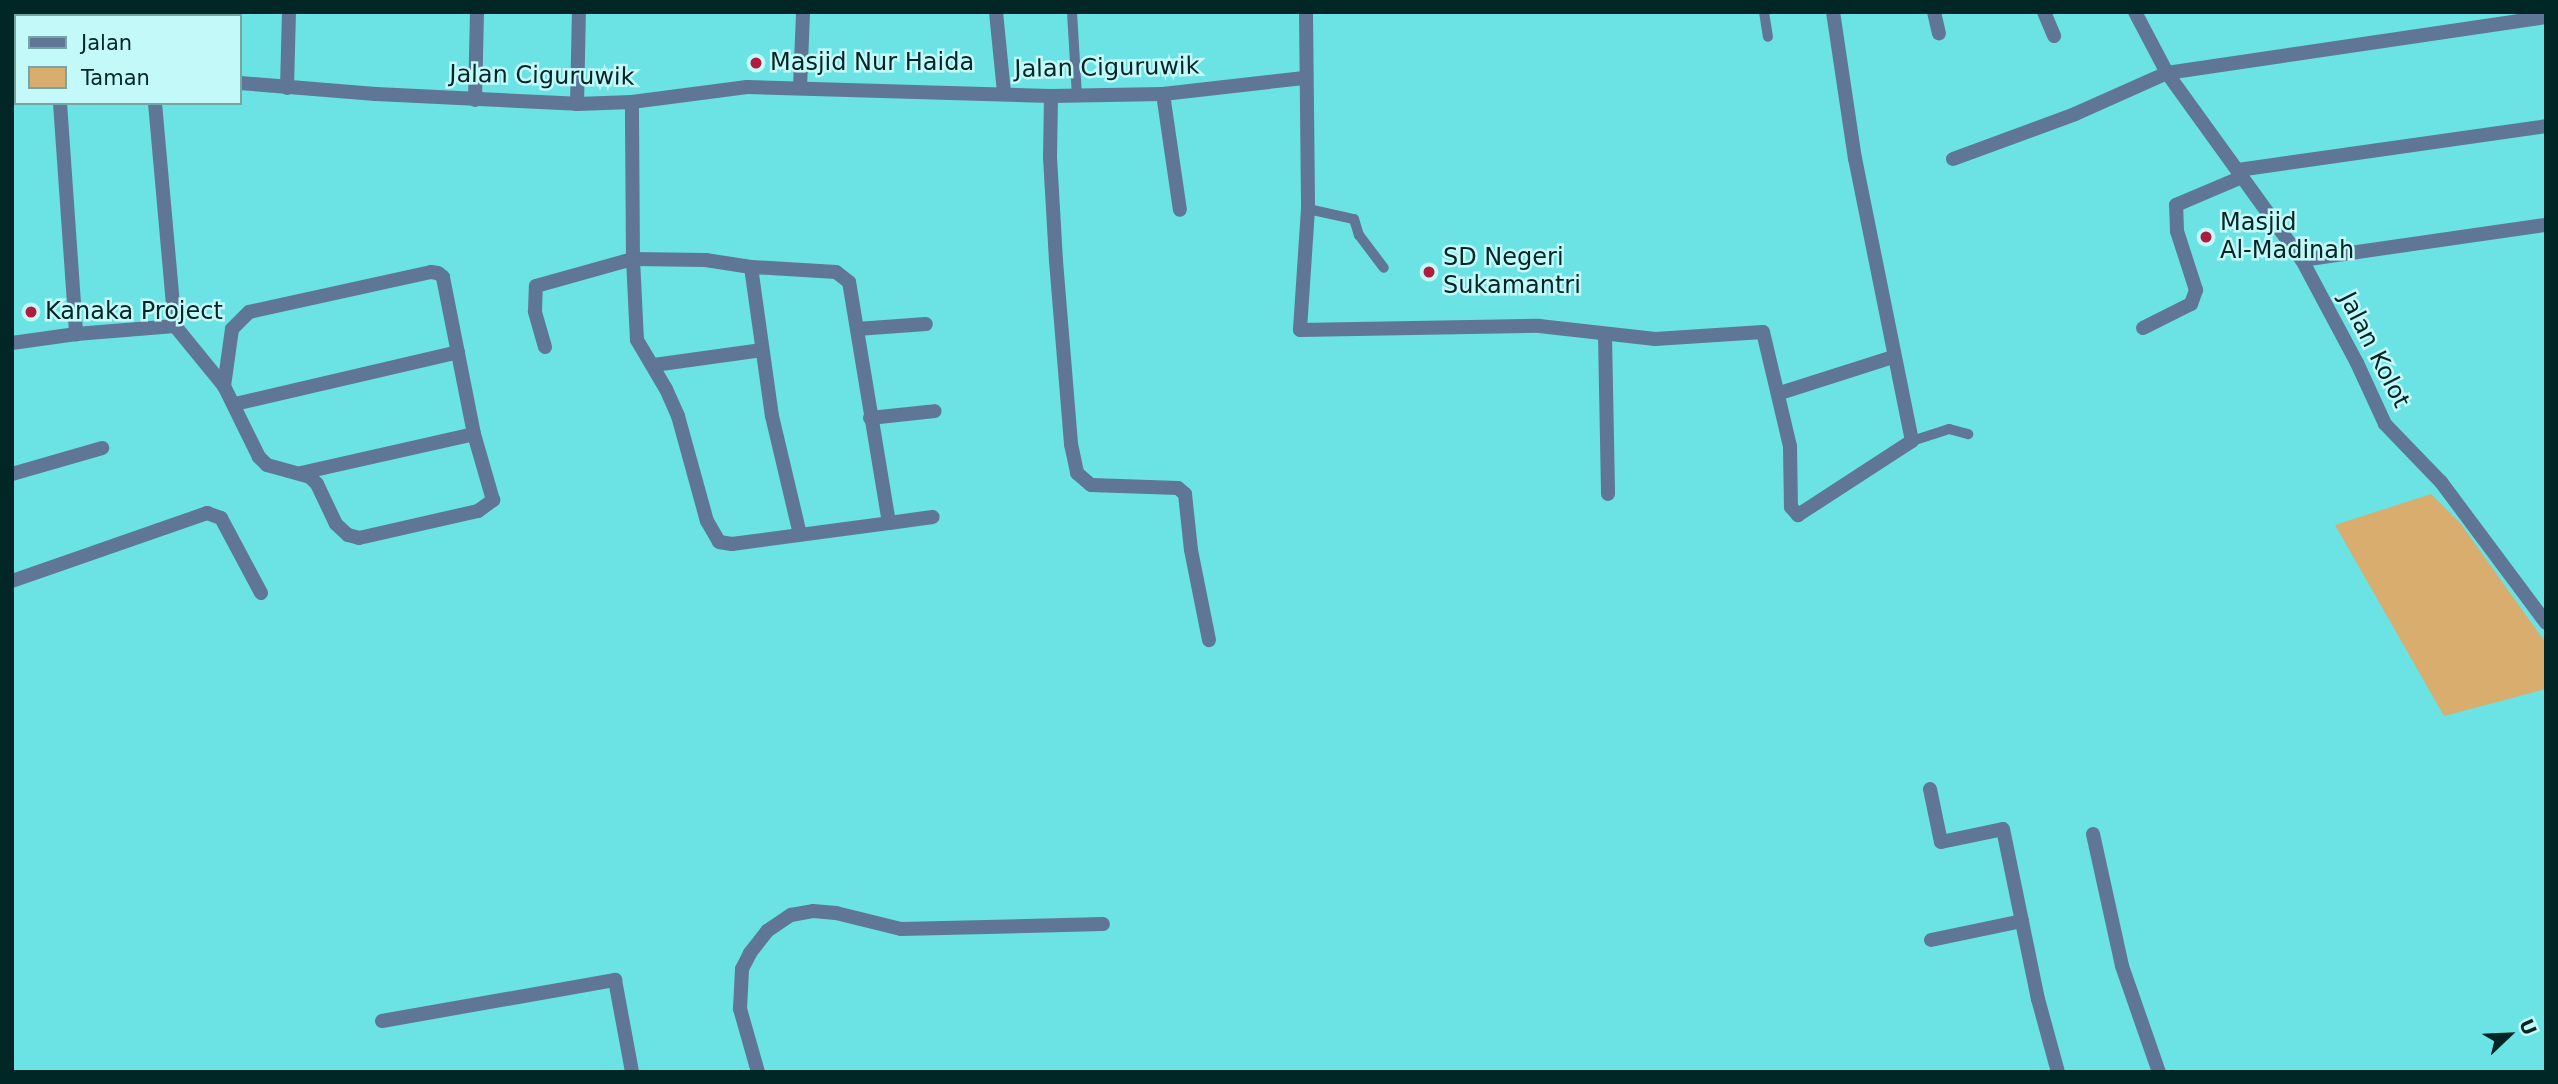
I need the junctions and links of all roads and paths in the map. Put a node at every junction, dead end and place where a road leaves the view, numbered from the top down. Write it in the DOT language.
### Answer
graph roads {
  1 [pos="289,12"];
  2 [pos="477,12"];
  3 [pos="579,12"];
  4 [pos="803,12"];
  5 [pos="996,12"];
  6 [pos="1072,12"];
  7 [pos="1306,12"];
  8 [pos="1764,12"];
  9 [pos="1833,12"];
  10 [pos="1934,12"];
  11 [pos="2044,12"];
  12 [pos="2135,12"];
  13 [pos="2546,17"];
  14 [pos="1939,33"];
  15 [pos="2054,36"];
  16 [pos="1768,37"];
  17 [pos="2167,73"];
  18 [pos="1304,78"];
  19 [pos="242,83"];
  20 [pos="287,88"];
  21 [pos="800,88"];
  22 [pos="1004,92"];
  23 [pos="1163,94"];
  24 [pos="1051,96"];
  25 [pos="1077,96"];
  26 [pos="475,100"];
  27 [pos="632,102"];
  28 [pos="576,104"];
  29 [pos="61,105"];
  30 [pos="155,105"];
  31 [pos="2546,126"];
  32 [pos="1953,159"];
  33 [pos="2240,173"];
  34 [pos="1308,209"];
  35 [pos="1180,210"];
  36 [pos="2546,225"];
  37 [pos="633,259"];
  38 [pos="2301,260"];
  39 [pos="751,267"];
  40 [pos="1384,268"];
  41 [pos="926,324"];
  42 [pos="175,326"];
  43 [pos="2143,328"];
  44 [pos="858,329"];
  45 [pos="76,334"];
  46 [pos="1605,335"];
  47 [pos="12,343"];
  48 [pos="545,347"];
  49 [pos="762,350"];
  50 [pos="458,352"];
  51 [pos="1893,357"];
  52 [pos="653,365"];
  53 [pos="224,386"];
  54 [pos="1780,393"];
  55 [pos="235,404"];
  56 [pos="935,411"];
  57 [pos="870,418"];
  58 [pos="474,434"];
  59 [pos="1968,435"];
  60 [pos="1912,441"];
  61 [pos="102,449"];
  62 [pos="301,472"];
  63 [pos="12,474"];
  64 [pos="1608,494"];
  65 [pos="933,517"];
  66 [pos="889,523"];
  67 [pos="800,534"];
  68 [pos="12,581"];
  69 [pos="261,593"];
  70 [pos="2546,623"];
  71 [pos="1209,640"];
  72 [pos="1930,789"];
  73 [pos="2093,834"];
  74 [pos="2022,921"];
  75 [pos="1103,924"];
  76 [pos="1931,940"];
  77 [pos="382,1021"];
  78 [pos="632,1072"];
  79 [pos="758,1072"];
  80 [pos="2058,1072"];
  81 [pos="2159,1072"];
  1 -- 20 [label="street"];
  2 -- 26 [label="street"];
  3 -- 28 [label="street"];
  4 -- 21 [label="street"];
  5 -- 22 [label="street"];
  6 -- 25 [label="lane"];
  7 -- 18 [label="street"];
  8 -- 16 [label="lane"];
  9 -- 51 [label="street"];
  10 -- 14 [label="street"];
  11 -- 15 [label="street"];
  12 -- 17 [label="street, Jalan Kolot"];
  13 -- 17 [label="street"];
  17 -- 32 [label="street"];
  17 -- 33 [label="street, Jalan Kolot"];
  18 -- 23 [label="street, Jalan Ciguruwik"];
  18 -- 34 [label="street"];
  19 -- 20 [label="street, Jalan Ciguruwik"];
  20 -- 26 [label="street, Jalan Ciguruwik"];
  21 -- 22 [label="street, Jalan Ciguruwik"];
  21 -- 27 [label="street, Jalan Ciguruwik"];
  22 -- 24 [label="street, Jalan Ciguruwik"];
  23 -- 25 [label="street, Jalan Ciguruwik"];
  23 -- 35 [label="street"];
  24 -- 25 [label="street, Jalan Ciguruwik"];
  24 -- 71 [label="street"];
  26 -- 28 [label="street, Jalan Ciguruwik"];
  27 -- 28 [label="street, Jalan Ciguruwik"];
  27 -- 37 [label="street"];
  29 -- 45 [label="street"];
  30 -- 42 [label="street"];
  31 -- 33 [label="street"];
  33 -- 38 [label="street, Jalan Kolot"];
  33 -- 43 [label="street"];
  34 -- 40 [label="lane"];
  34 -- 46 [label="street"];
  36 -- 38 [label="street"];
  37 -- 39 [label="street"];
  37 -- 48 [label="street"];
  37 -- 52 [label="street"];
  38 -- 70 [label="street, Jalan Kolot"];
  39 -- 44 [label="street"];
  39 -- 49 [label="street"];
  41 -- 44 [label="street"];
  42 -- 45 [label="street"];
  42 -- 53 [label="street"];
  44 -- 57 [label="street"];
  45 -- 47 [label="street"];
  46 -- 54 [label="street"];
  46 -- 64 [label="street"];
  49 -- 52 [label="street"];
  49 -- 67 [label="street"];
  50 -- 53 [label="street"];
  50 -- 55 [label="street"];
  50 -- 58 [label="street"];
  51 -- 54 [label="street"];
  51 -- 60 [label="street"];
  52 -- 67 [label="street"];
  53 -- 55 [label="street"];
  54 -- 60 [label="street"];
  55 -- 62 [label="street"];
  56 -- 57 [label="street"];
  57 -- 66 [label="street"];
  58 -- 62 [label="street"];
  58 -- 62 [label="street"];
  59 -- 60 [label="lane"];
  61 -- 63 [label="street"];
  65 -- 66 [label="street"];
  66 -- 67 [label="street"];
  68 -- 69 [label="street"];
  72 -- 74 [label="street"];
  73 -- 81 [label="street"];
  74 -- 76 [label="street"];
  74 -- 80 [label="street"];
  75 -- 79 [label="street"];
  77 -- 78 [label="street"];
}
